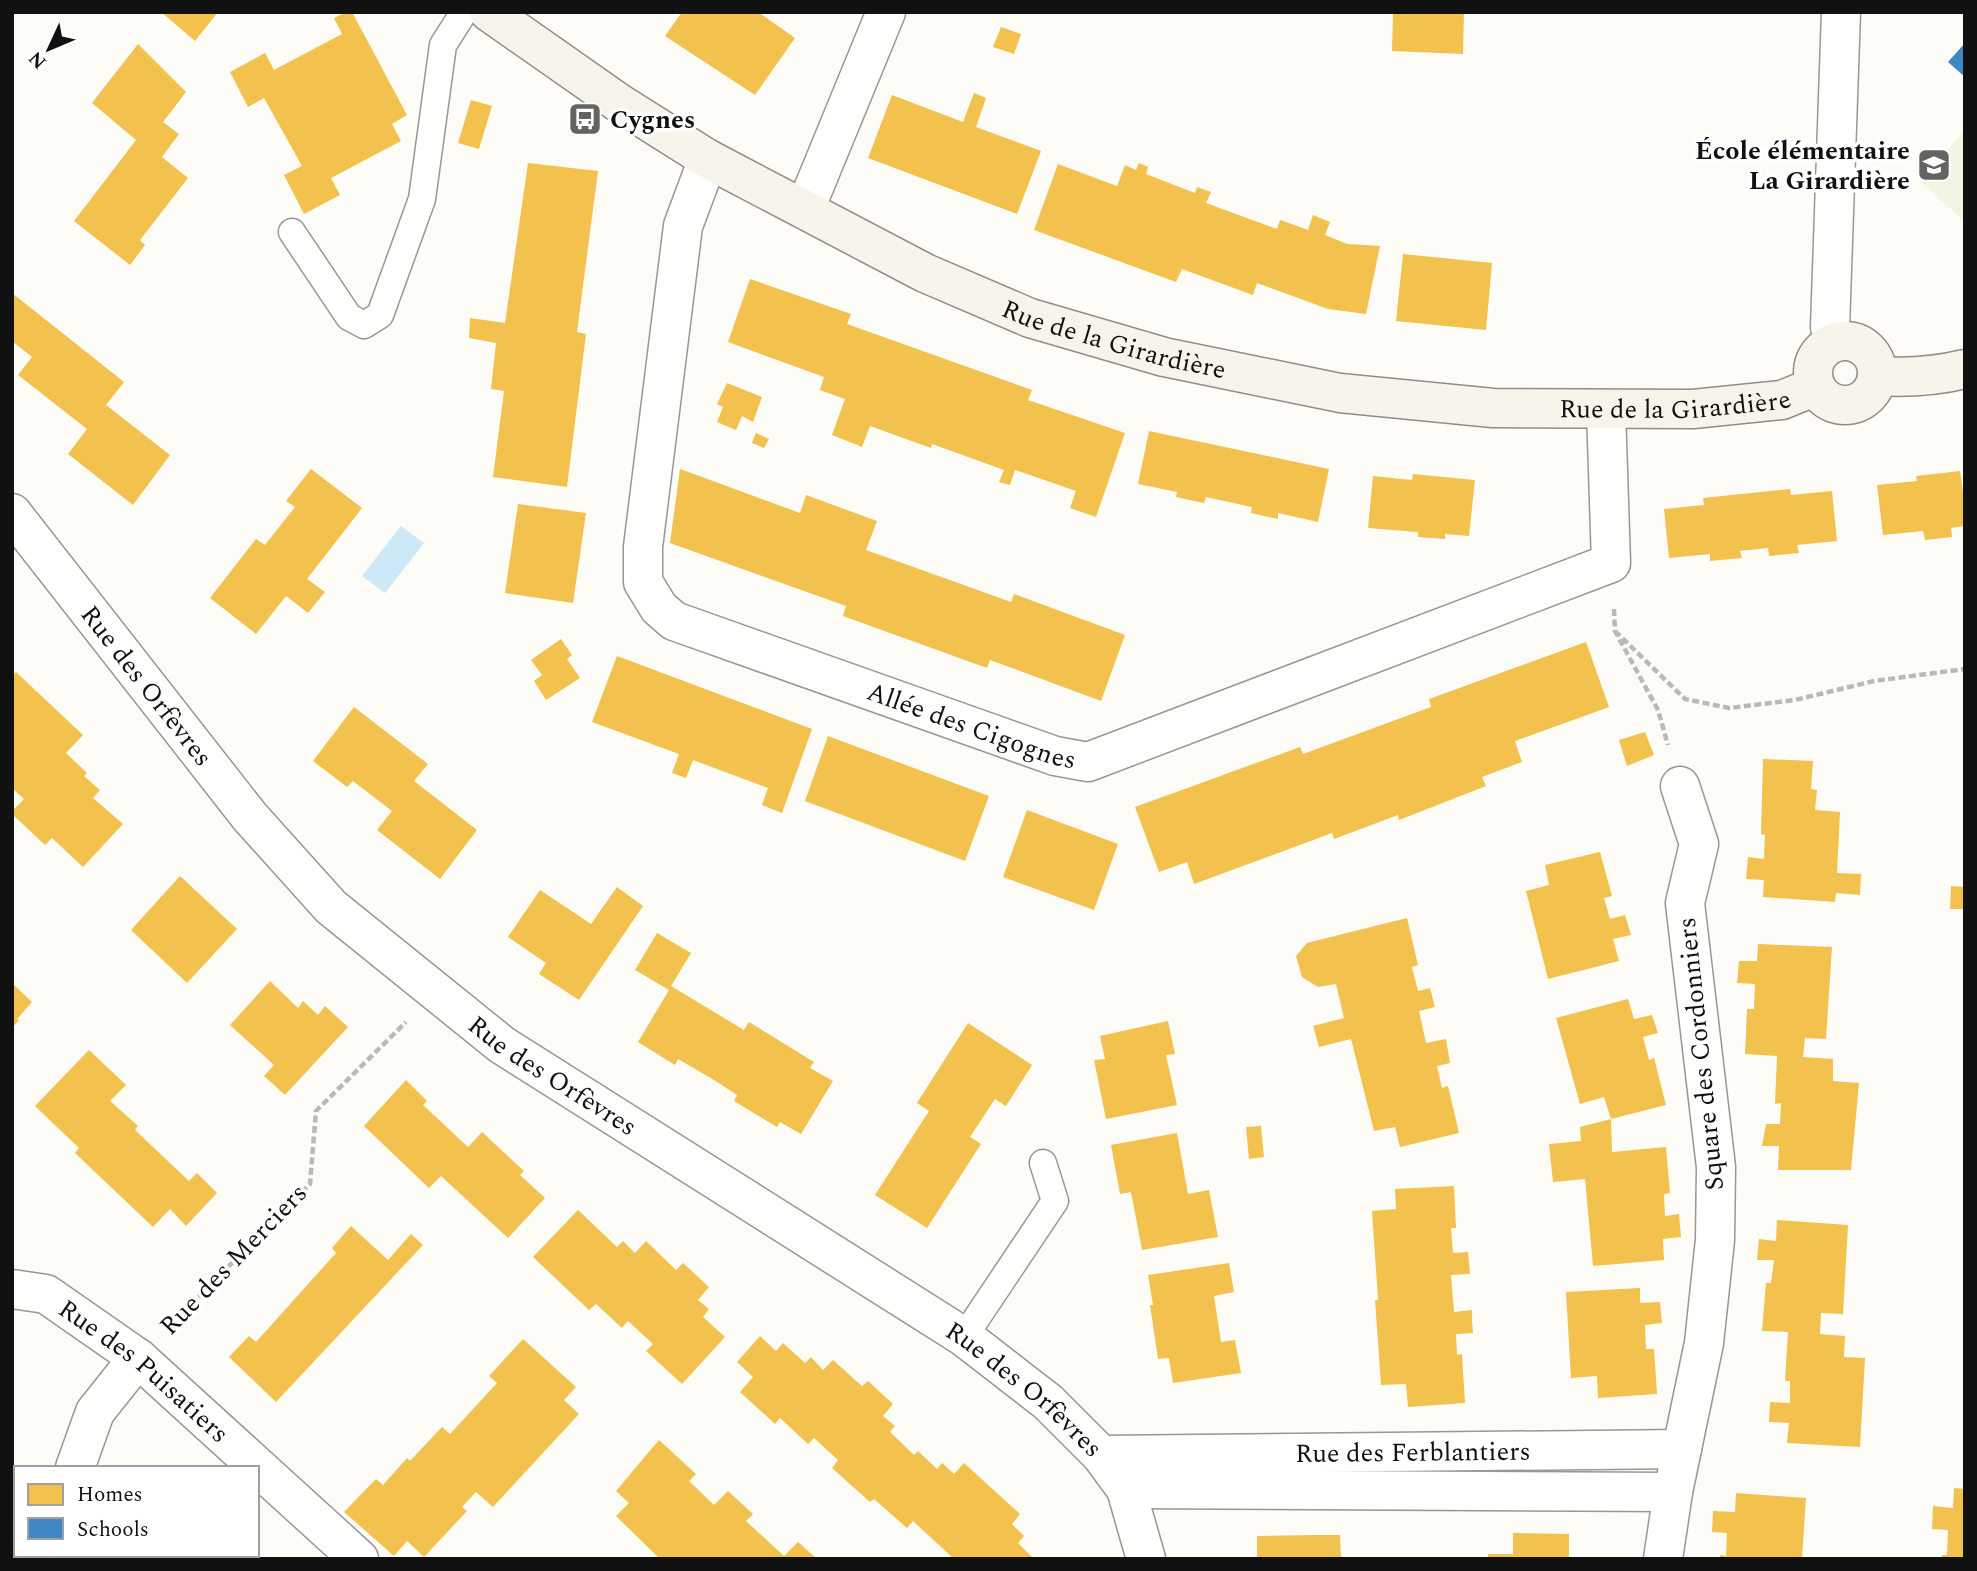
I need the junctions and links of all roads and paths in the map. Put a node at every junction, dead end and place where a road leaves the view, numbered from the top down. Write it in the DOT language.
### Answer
graph roads {
  1 [pos="464,12"];
  2 [pos="489,12"];
  3 [pos="886,12"];
  4 [pos="1841,12"];
  5 [pos="708,159"];
  6 [pos="805,209"];
  7 [pos="292,232"];
  8 [pos="1835,342"];
  9 [pos="1965,369"];
  10 [pos="1877,376"];
  11 [pos="1814,387"];
  12 [pos="1606,409"];
  13 [pos="12,513"];
  14 [pos="1611,563"];
  15 [pos="1615,631"];
  16 [pos="1965,669"];
  17 [pos="1680,786"];
  18 [pos="436,991"];
  19 [pos="1044,1163"];
  20 [pos="12,1289"];
  21 [pos="964,1337"];
  22 [pos="138,1358"];
  23 [pos="1682,1449"];
  24 [pos="1101,1455"];
  25 [pos="76,1466"];
  26 [pos="257,1466"];
  27 [pos="259,1468"];
  28 [pos="1126,1489"];
  29 [pos="1673,1492"];
  30 [pos="359,1559"];
  31 [pos="1146,1559"];
  32 [pos="1663,1559"];
  1 -- 7 [label="lane"];
  2 -- 5 [label="street, Rue de la Girardière"];
  3 -- 6 [label="street"];
  4 -- 8 [label="street"];
  5 -- 6 [label="street, Rue de la Girardière"];
  5 -- 14 [label="street, Allée des Cigognes"];
  6 -- 12 [label="street, Rue de la Girardière"];
  8 -- 10 [label="street"];
  8 -- 11 [label="street, Rue de la Girardière"];
  9 -- 10 [label="street"];
  10 -- 11 [label="street, Rue de la Girardière"];
  11 -- 12 [label="street, Rue de la Girardière"];
  12 -- 14 [label="street"];
  13 -- 18 [label="street, Rue des Orfèvres"];
  14 -- 15 [label="path"];
  15 -- 16 [label="path"];
  15 -- 17 [label="path"];
  17 -- 23 [label="street, Square des Cordonniers"];
  18 -- 21 [label="street, Rue des Orfèvres"];
  18 -- 22 [label="path, Rue des Merciers"];
  19 -- 21 [label="lane"];
  20 -- 22 [label="street, Rue des Puisatiers"];
  21 -- 24 [label="street, Rue des Orfèvres"];
  22 -- 25 [label="street, Rue des Merciers"];
  22 -- 26 [label="street, Rue des Puisatiers"];
  23 -- 24 [label="street, Rue des Ferblantiers"];
  23 -- 29 [label="street"];
  24 -- 28 [label="street, Rue des Orfèvres"];
  27 -- 30 [label="street, Rue des Puisatiers"];
  28 -- 29 [label="street, Rue des Ferblantiers"];
  28 -- 31 [label="street, Rue des Orfèvres"];
  29 -- 32 [label="street"];
}
